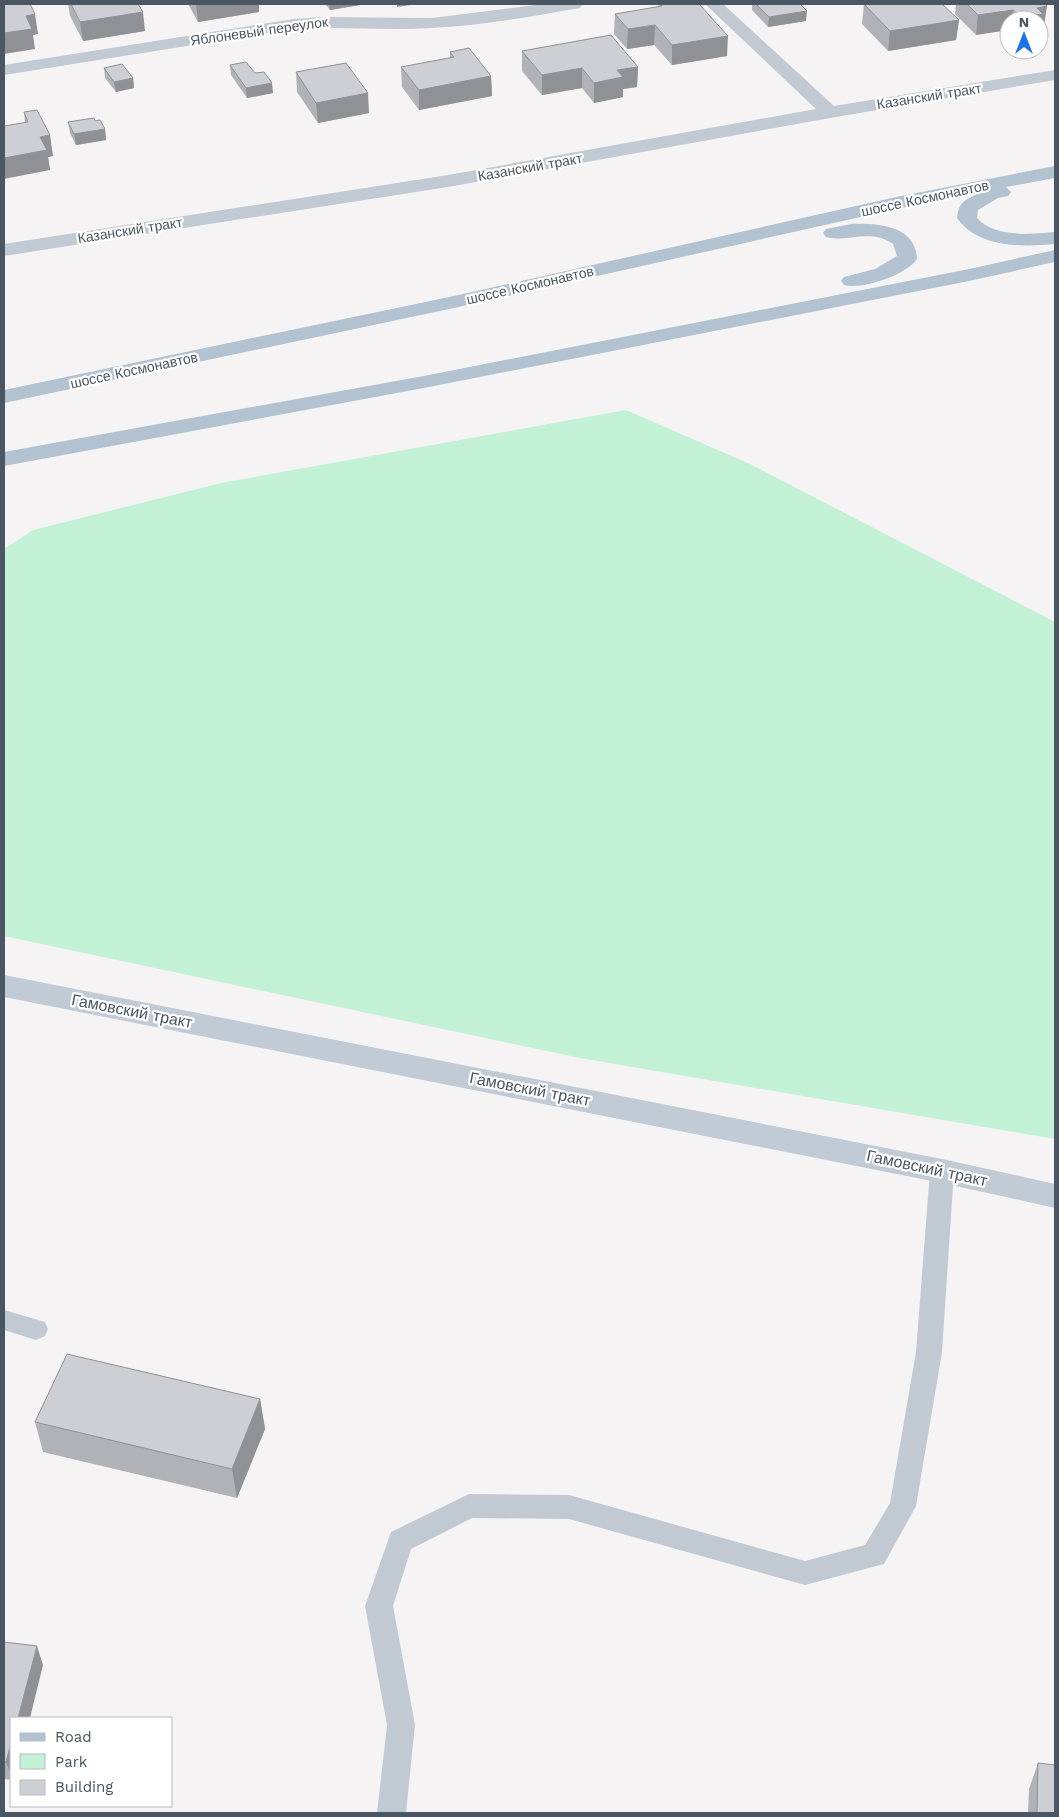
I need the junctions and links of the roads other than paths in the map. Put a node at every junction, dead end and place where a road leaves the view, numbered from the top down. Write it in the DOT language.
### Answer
graph roads {
  1 [pos="574,4"];
  2 [pos="713,4"];
  3 [pos="4,70"];
  4 [pos="1055,75"];
  5 [pos="830,112"];
  6 [pos="1055,172"];
  7 [pos="1055,177"];
  8 [pos="1055,238"];
  9 [pos="4,250"];
  10 [pos="1055,256"];
  11 [pos="454,302"];
  12 [pos="554,356"];
  13 [pos="4,397"];
  14 [pos="4,459"];
  15 [pos="4,986"];
  16 [pos="942,1171"];
  17 [pos="1055,1196"];
  18 [pos="4,1320"];
  19 [pos="36,1330"];
  20 [pos="391,1813"];
  1 -- 3 [label="street, Яблоневый переулок"];
  2 -- 5 [label="street"];
  4 -- 5 [label="street, Казанский тракт"];
  5 -- 9 [label="street, Казанский тракт"];
  6 -- 11 [label="main road, шоссе Космонавтов"];
  7 -- 8 [label="main road"];
  10 -- 12 [label="main road"];
  11 -- 12 [label="main road"];
  11 -- 13 [label="main road, шоссе Космонавтов"];
  12 -- 14 [label="main road"];
  15 -- 16 [label="street, Гамовский тракт"];
  16 -- 17 [label="street, Гамовский тракт"];
  16 -- 20 [label="lane"];
  18 -- 19 [label="lane"];
}
